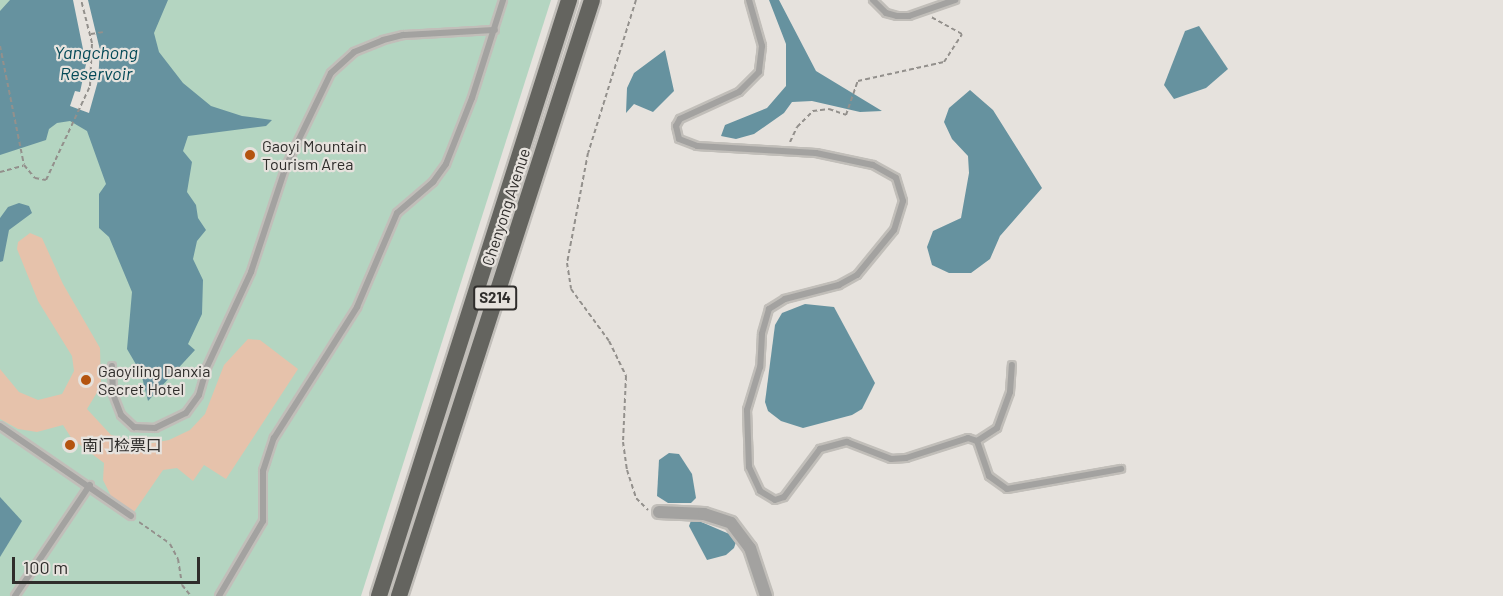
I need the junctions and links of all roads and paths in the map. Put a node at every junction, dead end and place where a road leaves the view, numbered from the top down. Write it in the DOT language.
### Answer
graph roads {
  1 [pos="81,0"];
  2 [pos="503,0"];
  3 [pos="568,0"];
  4 [pos="592,0"];
  5 [pos="636,0"];
  6 [pos="749,0"];
  7 [pos="873,0"];
  8 [pos="955,0"];
  9 [pos="925,11"];
  10 [pos="495,30"];
  11 [pos="103,32"];
  12 [pos="90,35"];
  13 [pos="0,46"];
  14 [pos="786,150"];
  15 [pos="24,165"];
  16 [pos="0,172"];
  17 [pos="1012,365"];
  18 [pos="112,366"];
  19 [pos="0,426"];
  20 [pos="977,441"];
  21 [pos="1121,469"];
  22 [pos="90,485"];
  23 [pos="659,512"];
  24 [pos="131,516"];
  25 [pos="15,596"];
  26 [pos="191,596"];
  27 [pos="219,596"];
  28 [pos="379,596"];
  29 [pos="399,596"];
  30 [pos="766,596"];
  1 -- 12 [label="path"];
  2 -- 10 [label="lane"];
  3 -- 28 [label="highway, Chenyong Avenue / S214"];
  4 -- 29 [label="highway, Chenyong Avenue / S214"];
  5 -- 23 [label="path"];
  6 -- 14 [label="lane"];
  7 -- 9 [label="lane"];
  8 -- 9 [label="lane"];
  9 -- 14 [label="path"];
  10 -- 18 [label="lane"];
  10 -- 27 [label="lane"];
  11 -- 12 [label="path"];
  12 -- 15 [label="path"];
  13 -- 15 [label="path"];
  14 -- 20 [label="lane"];
  15 -- 16 [label="path"];
  17 -- 20 [label="lane"];
  19 -- 22 [label="lane"];
  20 -- 21 [label="lane"];
  22 -- 24 [label="lane"];
  22 -- 25 [label="lane"];
  23 -- 30 [label="street"];
  24 -- 26 [label="path"];
}
